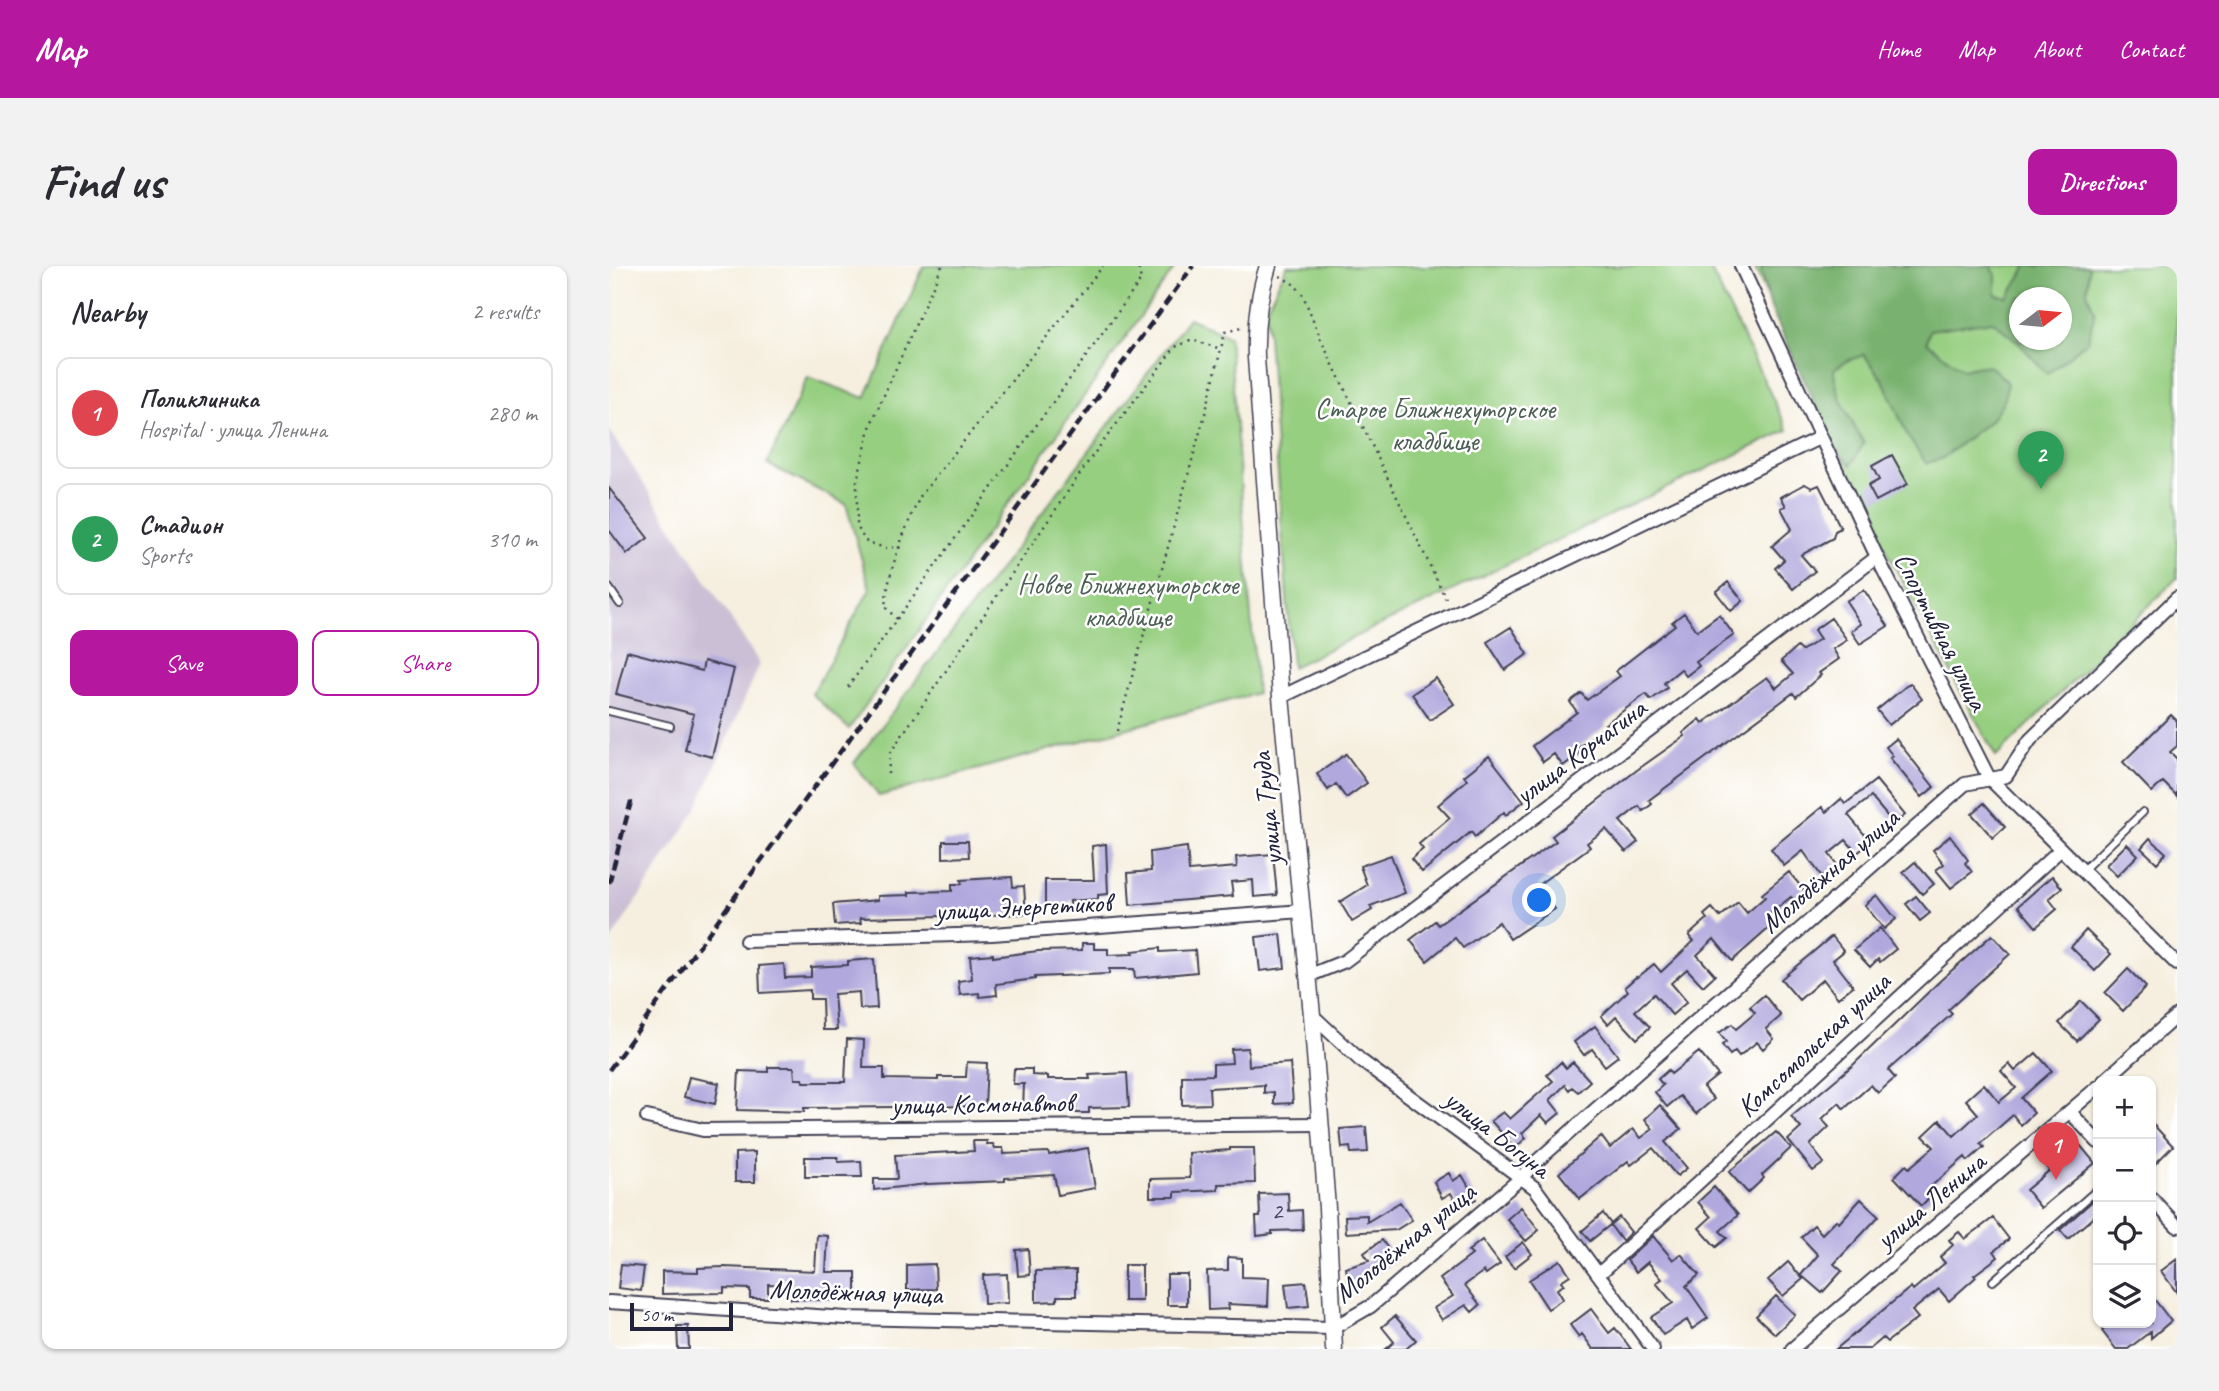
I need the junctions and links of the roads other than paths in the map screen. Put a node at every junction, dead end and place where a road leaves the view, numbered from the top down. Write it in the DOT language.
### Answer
graph roads {
  1 [pos="1741,266"];
  2 [pos="1267,268"];
  3 [pos="1821,437"];
  4 [pos="1877,557"];
  5 [pos="609,588"];
  6 [pos="2177,597"];
  7 [pos="620,604"];
  8 [pos="1281,697"];
  9 [pos="609,711"];
  10 [pos="670,726"];
  11 [pos="1989,778"];
  12 [pos="2143,812"];
  13 [pos="2061,849"];
  14 [pos="2082,872"];
  15 [pos="1303,911"];
  16 [pos="746,941"];
  17 [pos="2177,964"];
  18 [pos="1308,976"];
  19 [pos="1312,1015"];
  20 [pos="2177,1015"];
  21 [pos="2110,1076"];
  22 [pos="2093,1091"];
  23 [pos="2070,1112"];
  24 [pos="647,1117"];
  25 [pos="1319,1124"];
  26 [pos="2095,1139"];
  27 [pos="1521,1178"];
  28 [pos="2093,1193"];
  29 [pos="2155,1202"];
  30 [pos="2177,1226"];
  31 [pos="1599,1274"];
  32 [pos="1993,1281"];
  33 [pos="609,1302"];
  34 [pos="1333,1328"];
  35 [pos="1334,1349"];
  36 [pos="1653,1349"];
  37 [pos="1792,1349"];
  1 -- 3 [label="street, Спортивная улица"];
  2 -- 8 [label="street, улица Труда"];
  3 -- 4 [label="street, Спортивная улица"];
  3 -- 8 [label="street"];
  4 -- 11 [label="street, Спортивная улица"];
  4 -- 18 [label="street, улица Корчагина"];
  5 -- 7 [label="lane"];
  6 -- 11 [label="street, Молодёжная улица"];
  8 -- 15 [label="street, улица Труда"];
  9 -- 10 [label="lane"];
  11 -- 13 [label="street, Спортивная улица"];
  11 -- 27 [label="street, Молодёжная улица"];
  12 -- 14 [label="lane"];
  13 -- 14 [label="street, Спортивная улица"];
  13 -- 31 [label="street, Комсомольская улица"];
  14 -- 17 [label="street, Спортивная улица"];
  15 -- 16 [label="street, улица Энергетиков"];
  15 -- 18 [label="street, улица Труда"];
  18 -- 19 [label="street, улица Труда"];
  19 -- 25 [label="street, улица Труда"];
  19 -- 27 [label="street, улица Богуна"];
  20 -- 21 [label="street"];
  22 -- 23 [label="street, улица Ленина"];
  23 -- 26 [label="street"];
  23 -- 37 [label="street, улица Ленина"];
  24 -- 25 [label="street, улица Космонавтов"];
  25 -- 34 [label="street, улица Труда"];
  27 -- 31 [label="street, улица Богуна"];
  27 -- 34 [label="street, Молодёжная улица"];
  28 -- 32 [label="lane"];
  29 -- 30 [label="street"];
  31 -- 36 [label="street, улица Богуна"];
  33 -- 34 [label="street, Молодёжная улица"];
  34 -- 35 [label="street, улица Труда"];
}
